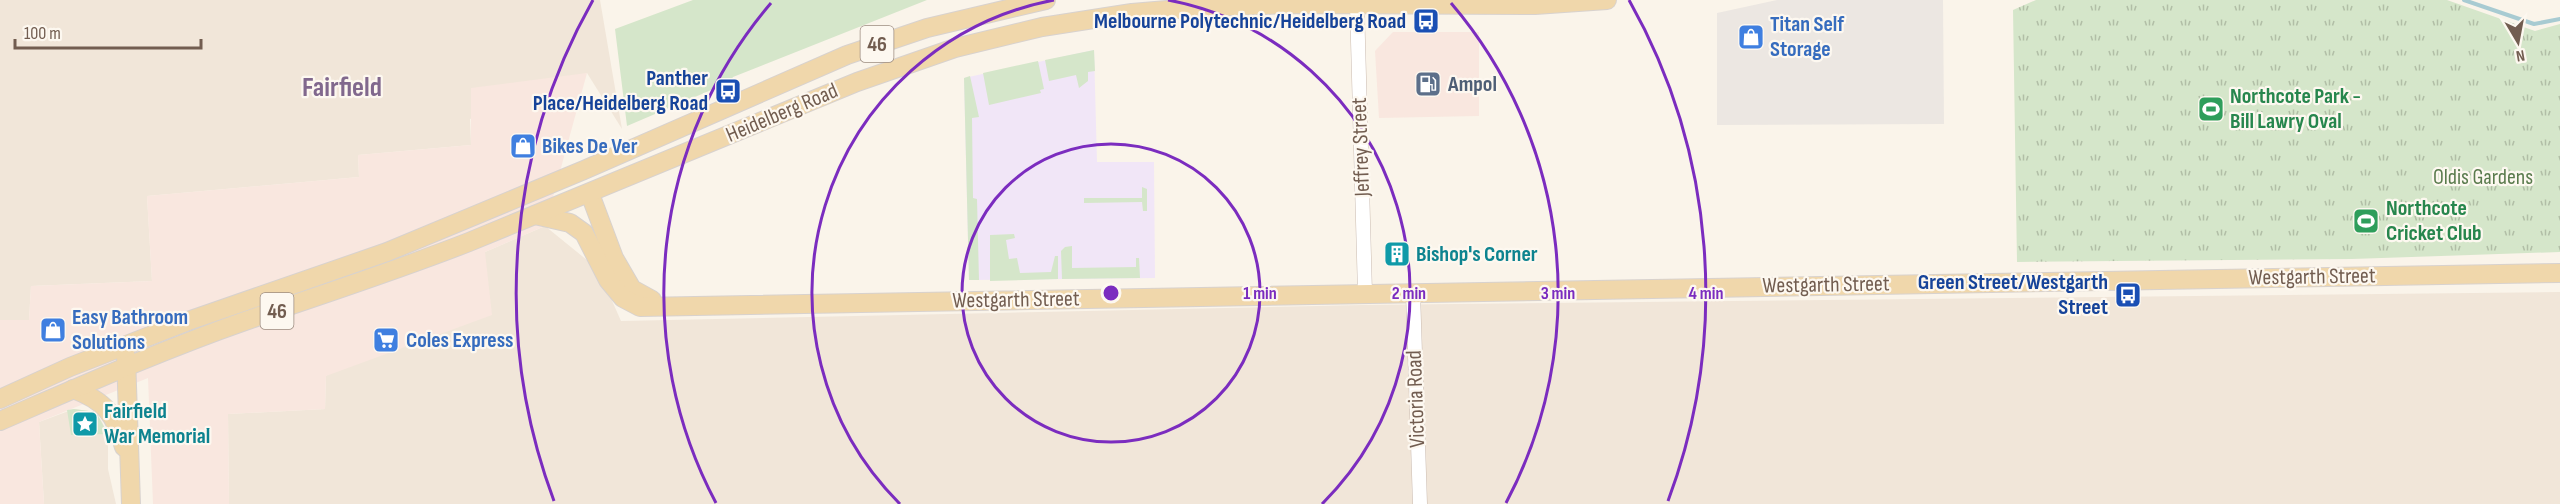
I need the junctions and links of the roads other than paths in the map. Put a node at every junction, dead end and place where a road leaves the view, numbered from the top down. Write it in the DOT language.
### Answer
graph roads {
  1 [pos="1046,0"];
  2 [pos="1608,0"];
  3 [pos="1535,2"];
  4 [pos="1357,3"];
  5 [pos="669,132"];
  6 [pos="680,156"];
  7 [pos="541,188"];
  8 [pos="590,194"];
  9 [pos="536,215"];
  10 [pos="607,261"];
  11 [pos="2560,273"];
  12 [pos="1365,293"];
  13 [pos="1413,293"];
  14 [pos="127,345"];
  15 [pos="126,368"];
  16 [pos="73,389"];
  17 [pos="0,399"];
  18 [pos="0,421"];
  19 [pos="129,469"];
  20 [pos="131,504"];
  21 [pos="1420,504"];
  1 -- 5 [label="main road, Heidelberg Road / 46"];
  2 -- 3 [label="main road, Heidelberg Road / 46"];
  3 -- 4 [label="main road, Heidelberg Road / 46"];
  4 -- 6 [label="main road, Heidelberg Road / 46"];
  4 -- 12 [label="street, Jeffrey Street"];
  5 -- 6 [label="main road"];
  5 -- 7 [label="main road, Heidelberg Road / 46"];
  6 -- 8 [label="main road, Heidelberg Road / 46"];
  7 -- 8 [label="main road"];
  7 -- 14 [label="main road, Heidelberg Road / 46"];
  8 -- 9 [label="main road, Heidelberg Road / 46"];
  8 -- 10 [label="main road, Westgarth Street"];
  9 -- 10 [label="main road, Westgarth Street"];
  9 -- 15 [label="main road, Heidelberg Road / 46"];
  10 -- 12 [label="main road, Westgarth Street"];
  11 -- 13 [label="main road, Westgarth Street"];
  12 -- 13 [label="main road, Westgarth Street"];
  13 -- 21 [label="street, Victoria Road"];
  14 -- 15 [label="main road"];
  14 -- 17 [label="main road, Heidelberg Road / 46"];
  15 -- 16 [label="main road, Heidelberg Road / 46"];
  15 -- 19 [label="main road"];
  16 -- 18 [label="main road, Heidelberg Road / 46"];
  16 -- 19 [label="main road"];
  19 -- 20 [label="main road"];
}
